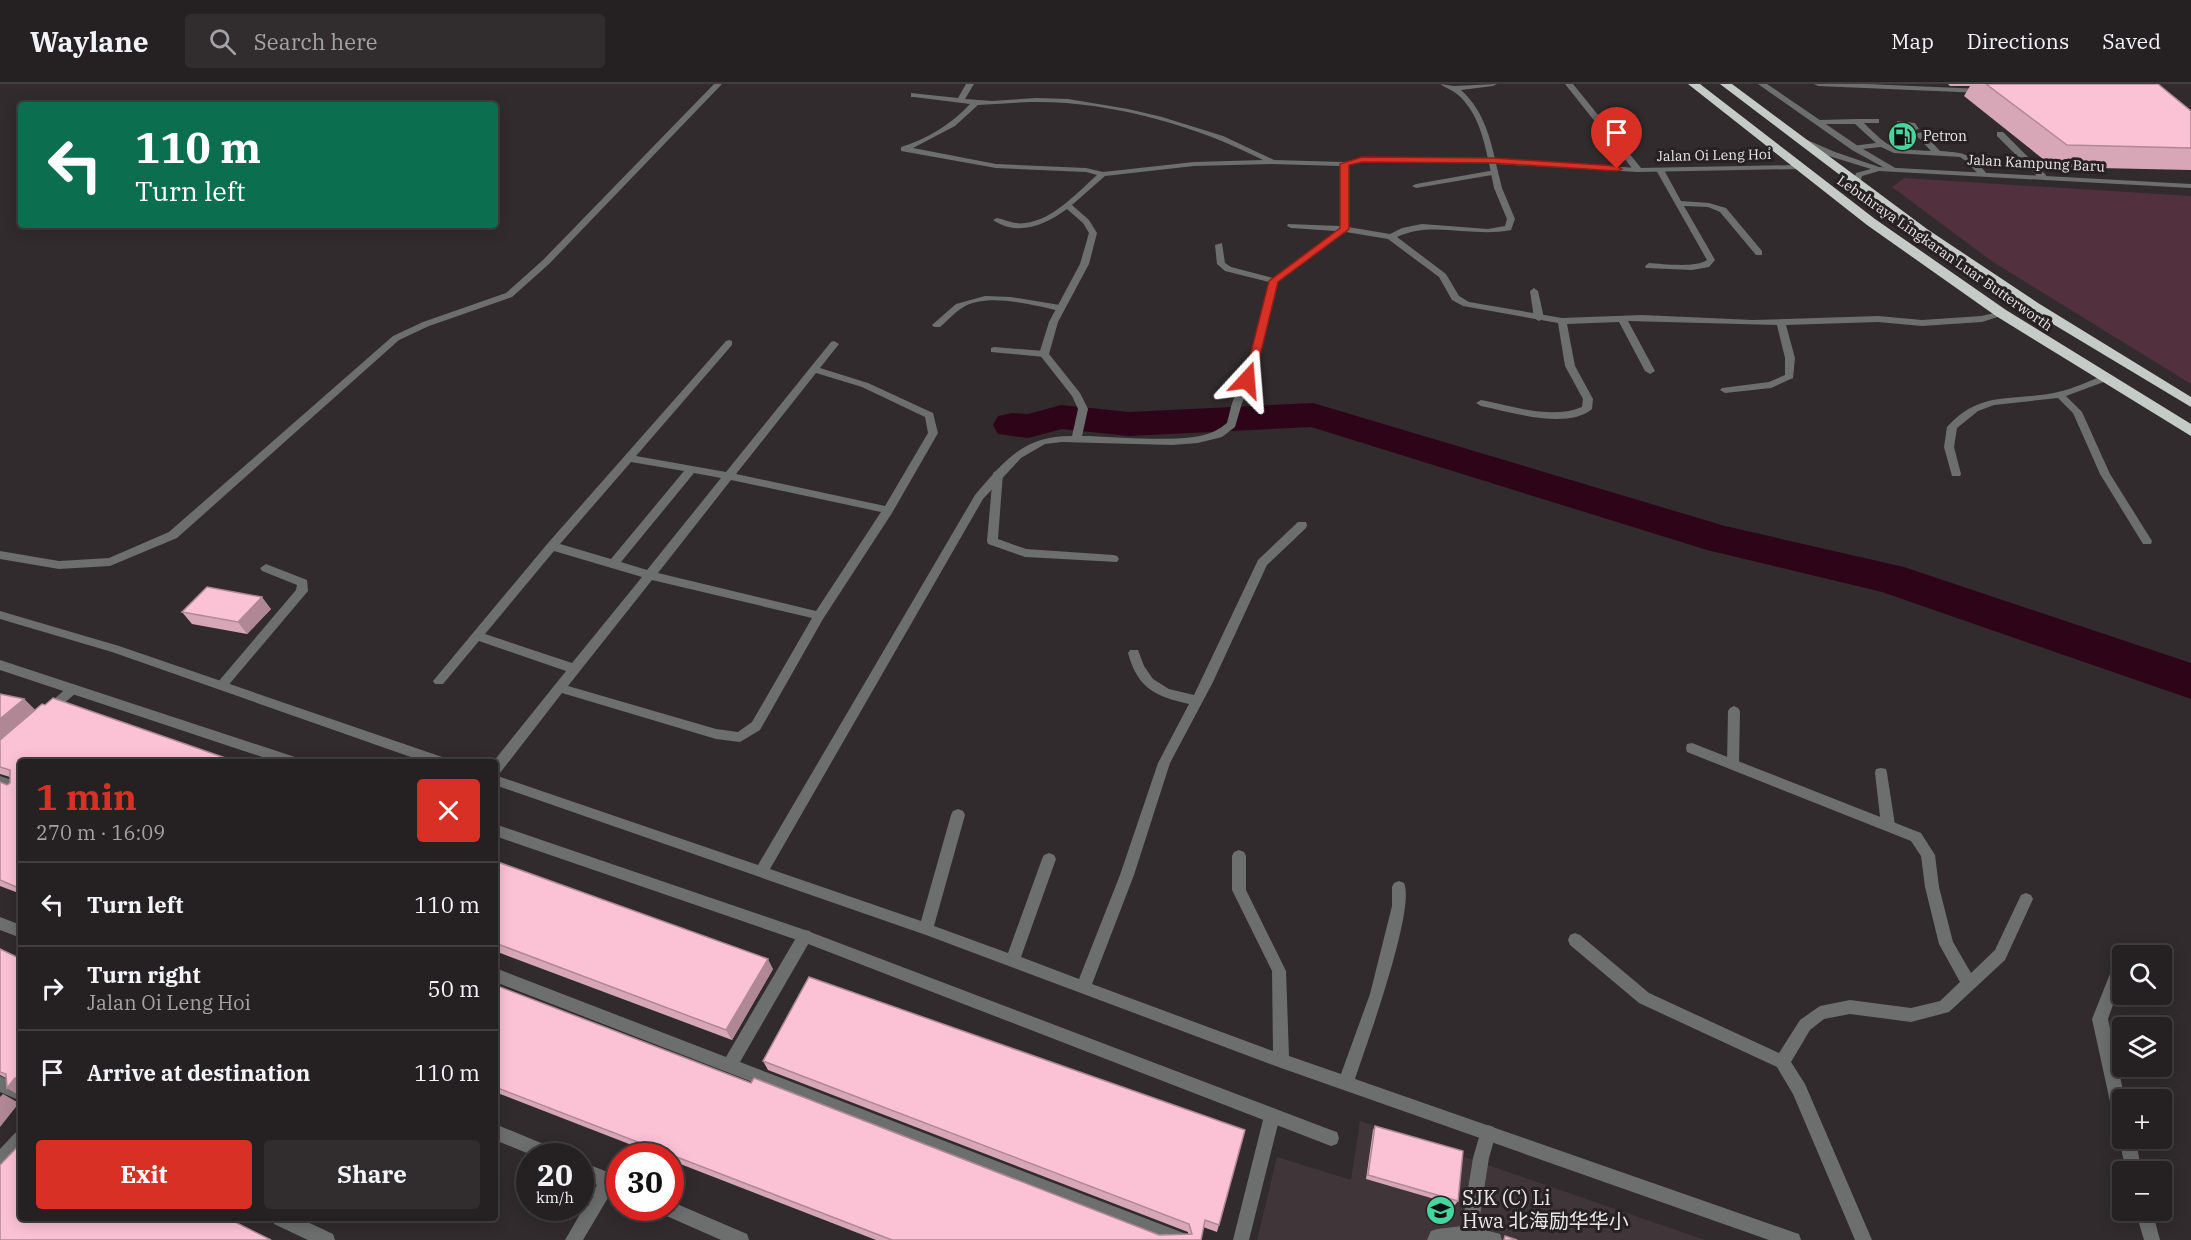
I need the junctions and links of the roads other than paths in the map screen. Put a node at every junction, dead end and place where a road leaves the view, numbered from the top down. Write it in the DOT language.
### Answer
graph roads {
  1 [pos="718,84"];
  2 [pos="970,84"];
  3 [pos="1444,84"];
  4 [pos="1493,84"];
  5 [pos="1569,84"];
  6 [pos="1693,84"];
  7 [pos="1725,84"];
  8 [pos="1762,84"];
  9 [pos="1818,84"];
  10 [pos="1456,88"];
  11 [pos="1995,91"];
  12 [pos="914,95"];
  13 [pos="960,101"];
  14 [pos="976,102"];
  15 [pos="1857,121"];
  16 [pos="1876,121"];
  17 [pos="1819,122"];
  18 [pos="1900,123"];
  19 [pos="2000,134"];
  20 [pos="1801,141"];
  21 [pos="1882,145"];
  22 [pos="1856,148"];
  23 [pos="1938,154"];
  24 [pos="1493,161"];
  25 [pos="1272,162"];
  26 [pos="1344,164"];
  27 [pos="1798,167"];
  28 [pos="1879,169"];
  29 [pos="1638,170"];
  30 [pos="1660,170"];
  31 [pos="1893,170"];
  32 [pos="1495,172"];
  33 [pos="1103,174"];
  34 [pos="1983,174"];
  35 [pos="2043,177"];
  36 [pos="1857,182"];
  37 [pos="1416,186"];
  38 [pos="2191,186"];
  39 [pos="1680,203"];
  40 [pos="1068,205"];
  41 [pos="997,220"];
  42 [pos="1291,226"];
  43 [pos="1344,229"];
  44 [pos="1391,237"];
  45 [pos="1219,245"];
  46 [pos="1760,253"];
  47 [pos="1649,266"];
  48 [pos="1274,281"];
  49 [pos="1534,291"];
  50 [pos="1060,308"];
  51 [pos="2001,313"];
  52 [pos="1539,318"];
  53 [pos="1623,319"];
  54 [pos="1562,321"];
  55 [pos="1781,322"];
  56 [pos="937,325"];
  57 [pos="729,343"];
  58 [pos="834,344"];
  59 [pos="994,350"];
  60 [pos="1044,354"];
  61 [pos="814,369"];
  62 [pos="1650,371"];
  63 [pos="2106,378"];
  64 [pos="1725,390"];
  65 [pos="2060,395"];
  66 [pos="2191,403"];
  67 [pos="1481,404"];
  68 [pos="2191,431"];
  69 [pos="1078,434"];
  70 [pos="629,458"];
  71 [pos="692,469"];
  72 [pos="998,473"];
  73 [pos="1956,474"];
  74 [pos="729,476"];
  75 [pos="888,510"];
  76 [pos="1302,525"];
  77 [pos="2147,541"];
  78 [pos="552,546"];
  79 [pos="0,555"];
  80 [pos="1113,559"];
  81 [pos="613,564"];
  82 [pos="266,568"];
  83 [pos="650,575"];
  84 [pos="0,615"];
  85 [pos="819,616"];
  86 [pos="476,636"];
  87 [pos="1134,653"];
  88 [pos="0,665"];
  89 [pos="574,669"];
  90 [pos="439,681"];
  91 [pos="222,685"];
  92 [pos="560,688"];
  93 [pos="73,689"];
  94 [pos="1197,701"];
  95 [pos="1734,711"];
  96 [pos="36,720"];
  97 [pos="1692,748"];
  98 [pos="284,759"];
  99 [pos="432,759"];
  100 [pos="1732,764"];
  101 [pos="498,765"];
  102 [pos="1881,773"];
  103 [pos="0,781"];
  104 [pos="498,781"];
  105 [pos="18,788"];
  106 [pos="958,815"];
  107 [pos="1888,825"];
  108 [pos="498,831"];
  109 [pos="1239,856"];
  110 [pos="1049,859"];
  111 [pos="760,872"];
  112 [pos="1399,887"];
  113 [pos="2026,899"];
  114 [pos="0,924"];
  115 [pos="926,929"];
  116 [pos="18,931"];
  117 [pos="805,936"];
  118 [pos="1575,940"];
  119 [pos="1012,961"];
  120 [pos="498,976"];
  121 [pos="1969,984"];
  122 [pos="2112,987"];
  123 [pos="1083,988"];
  124 [pos="1281,1061"];
  125 [pos="1782,1062"];
  126 [pos="729,1066"];
  127 [pos="1346,1082"];
  128 [pos="0,1084"];
  129 [pos="2115,1089"];
  130 [pos="18,1092"];
  131 [pos="1272,1116"];
  132 [pos="498,1133"];
  133 [pos="1488,1133"];
  134 [pos="1331,1138"];
  135 [pos="18,1141"];
  136 [pos="521,1143"];
  137 [pos="0,1161"];
  138 [pos="606,1194"];
  139 [pos="684,1215"];
  140 [pos="286,1221"];
  141 [pos="2146,1221"];
  142 [pos="1469,1234"];
  143 [pos="1766,1235"];
  144 [pos="327,1240"];
  145 [pos="573,1240"];
  146 [pos="741,1240"];
  147 [pos="1181,1240"];
  148 [pos="1241,1240"];
  149 [pos="1435,1240"];
  150 [pos="1494,1240"];
  151 [pos="1793,1240"];
  152 [pos="1864,1240"];
  153 [pos="2152,1240"];
  1 -- 79 [label="street"];
  2 -- 13 [label="street"];
  3 -- 10 [label="street"];
  4 -- 10 [label="street"];
  5 -- 29 [label="street"];
  6 -- 27 [label="highway, Lebuhraya Lingkaran Luar Butterworth"];
  7 -- 20 [label="highway, Lebuhraya Lingkaran Luar Butterworth"];
  8 -- 17 [label="street"];
  9 -- 11 [label="street"];
  10 -- 24 [label="street"];
  12 -- 13 [label="street"];
  13 -- 14 [label="street"];
  14 -- 25 [label="street"];
  14 -- 33 [label="street, Jalan Oi Leng Hoi"];
  15 -- 16 [label="street"];
  15 -- 17 [label="street"];
  15 -- 21 [label="street"];
  17 -- 22 [label="street"];
  18 -- 23 [label="street"];
  19 -- 35 [label="street"];
  20 -- 28 [label="street, Jalan Kampung Baru"];
  20 -- 36 [label="highway, Lebuhraya Lingkaran Luar Butterworth"];
  21 -- 22 [label="street"];
  21 -- 23 [label="street"];
  22 -- 31 [label="street"];
  23 -- 34 [label="street"];
  24 -- 26 [label="street, Jalan Oi Leng Hoi"];
  24 -- 29 [label="street, Jalan Oi Leng Hoi"];
  24 -- 32 [label="street"];
  25 -- 26 [label="street, Jalan Oi Leng Hoi"];
  25 -- 33 [label="street, Jalan Oi Leng Hoi"];
  26 -- 43 [label="street"];
  27 -- 30 [label="street, Jalan Oi Leng Hoi"];
  27 -- 51 [label="highway, Lebuhraya Lingkaran Luar Butterworth"];
  28 -- 31 [label="street, Jalan Kampung Baru"];
  28 -- 36 [label="street"];
  29 -- 30 [label="street, Jalan Oi Leng Hoi"];
  30 -- 39 [label="street"];
  31 -- 34 [label="street, Jalan Kampung Baru"];
  32 -- 37 [label="street"];
  32 -- 44 [label="street"];
  33 -- 40 [label="street"];
  34 -- 35 [label="street, Jalan Kampung Baru"];
  35 -- 38 [label="street, Jalan Kampung Baru"];
  36 -- 66 [label="highway, Lebuhraya Lingkaran Luar Butterworth"];
  39 -- 46 [label="street"];
  39 -- 47 [label="street"];
  40 -- 41 [label="street"];
  40 -- 50 [label="street"];
  42 -- 43 [label="street"];
  43 -- 44 [label="street"];
  43 -- 48 [label="street"];
  44 -- 52 [label="street"];
  45 -- 48 [label="street"];
  48 -- 69 [label="street"];
  49 -- 52 [label="street"];
  50 -- 56 [label="street"];
  50 -- 60 [label="street"];
  51 -- 55 [label="street"];
  51 -- 63 [label="highway, Lebuhraya Lingkaran Luar Butterworth"];
  52 -- 54 [label="street"];
  53 -- 54 [label="street"];
  53 -- 55 [label="street"];
  53 -- 62 [label="street"];
  54 -- 67 [label="street"];
  55 -- 64 [label="street"];
  57 -- 70 [label="street"];
  58 -- 61 [label="street"];
  59 -- 60 [label="street"];
  60 -- 69 [label="street"];
  61 -- 74 [label="street"];
  61 -- 75 [label="street"];
  63 -- 65 [label="street"];
  63 -- 68 [label="highway, Lebuhraya Lingkaran Luar Butterworth"];
  65 -- 73 [label="street"];
  65 -- 77 [label="street"];
  69 -- 72 [label="street"];
  70 -- 71 [label="street"];
  70 -- 78 [label="street"];
  71 -- 74 [label="street"];
  71 -- 81 [label="street"];
  72 -- 80 [label="street"];
  72 -- 111 [label="street"];
  74 -- 75 [label="street"];
  74 -- 83 [label="street"];
  75 -- 85 [label="street"];
  76 -- 94 [label="street"];
  78 -- 81 [label="street"];
  78 -- 86 [label="street"];
  81 -- 83 [label="street"];
  82 -- 91 [label="street"];
  83 -- 85 [label="street"];
  83 -- 89 [label="street"];
  84 -- 91 [label="street"];
  85 -- 92 [label="street"];
  86 -- 89 [label="street"];
  86 -- 90 [label="street"];
  87 -- 94 [label="street"];
  88 -- 93 [label="street"];
  89 -- 92 [label="street"];
  91 -- 99 [label="street"];
  92 -- 101 [label="street"];
  93 -- 96 [label="street"];
  93 -- 98 [label="street"];
  94 -- 123 [label="street"];
  95 -- 100 [label="street"];
  97 -- 100 [label="street"];
  100 -- 107 [label="street"];
  102 -- 107 [label="street"];
  103 -- 105 [label="street"];
  104 -- 111 [label="street"];
  106 -- 115 [label="street"];
  107 -- 121 [label="street"];
  108 -- 117 [label="street"];
  109 -- 124 [label="street"];
  110 -- 119 [label="street"];
  111 -- 115 [label="street"];
  112 -- 127 [label="street"];
  113 -- 121 [label="street"];
  114 -- 116 [label="street"];
  115 -- 119 [label="street"];
  117 -- 126 [label="street"];
  117 -- 131 [label="street"];
  118 -- 125 [label="street"];
  119 -- 123 [label="street"];
  120 -- 126 [label="street"];
  121 -- 125 [label="street"];
  122 -- 129 [label="street"];
  123 -- 124 [label="street"];
  124 -- 127 [label="street"];
  125 -- 152 [label="street"];
  126 -- 147 [label="street"];
  127 -- 133 [label="street"];
  128 -- 130 [label="street"];
  131 -- 134 [label="street"];
  131 -- 148 [label="street"];
  132 -- 136 [label="street"];
  133 -- 142 [label="street"];
  133 -- 143 [label="street"];
  135 -- 137 [label="street"];
  138 -- 145 [label="street"];
  139 -- 146 [label="street"];
  140 -- 144 [label="street"];
  141 -- 153 [label="street"];
  142 -- 149 [label="street"];
  142 -- 150 [label="street"];
  143 -- 151 [label="street"];
}
